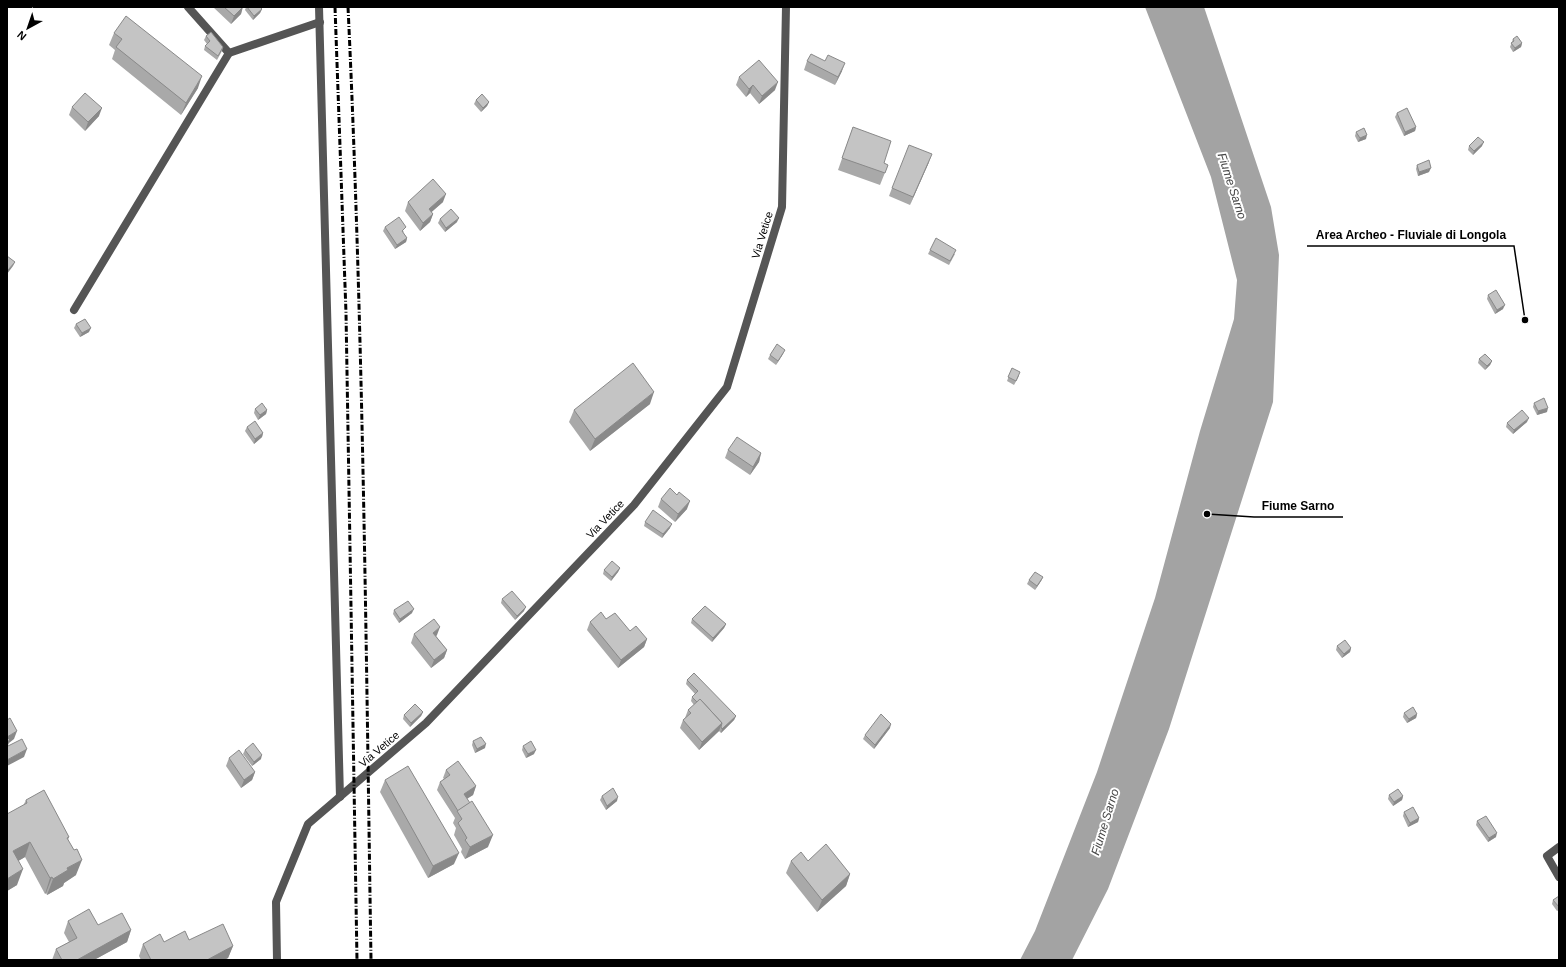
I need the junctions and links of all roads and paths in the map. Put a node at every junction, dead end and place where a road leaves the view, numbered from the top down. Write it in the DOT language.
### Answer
graph roads {
  1 [pos="188,7"];
  2 [pos="318,7"];
  3 [pos="786,7"];
  4 [pos="320,22"];
  5 [pos="228,53"];
  6 [pos="74,310"];
  7 [pos="340,797"];
  8 [pos="1559,847"];
  9 [pos="1559,877"];
  10 [pos="277,960"];
  1 -- 5 [label="street"];
  2 -- 4 [label="street"];
  3 -- 7 [label="street, Via Vetice"];
  4 -- 5 [label="street"];
  4 -- 7 [label="street"];
  5 -- 6 [label="street"];
  7 -- 10 [label="street, Via Vetice"];
  8 -- 9 [label="street"];
}
